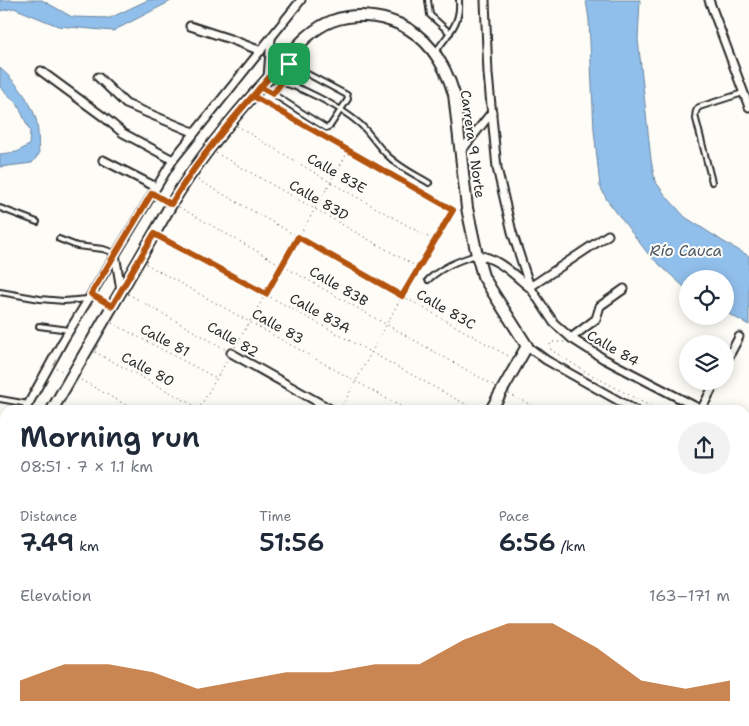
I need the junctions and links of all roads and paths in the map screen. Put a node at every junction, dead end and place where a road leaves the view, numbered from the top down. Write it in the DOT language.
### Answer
graph roads {
  1 [pos="301,0"];
  2 [pos="428,0"];
  3 [pos="459,0"];
  4 [pos="484,0"];
  5 [pos="709,0"];
  6 [pos="190,26"];
  7 [pos="450,33"];
  8 [pos="271,39"];
  9 [pos="261,51"];
  10 [pos="435,53"];
  11 [pos="287,62"];
  12 [pos="40,71"];
  13 [pos="98,77"];
  14 [pos="282,82"];
  15 [pos="264,83"];
  16 [pos="743,93"];
  17 [pos="273,94"];
  18 [pos="253,96"];
  19 [pos="749,107"];
  20 [pos="340,111"];
  21 [pos="492,112"];
  22 [pos="230,122"];
  23 [pos="193,132"];
  24 [pos="209,149"];
  25 [pos="348,150"];
  26 [pos="461,151"];
  27 [pos="103,160"];
  28 [pos="172,160"];
  29 [pos="189,175"];
  30 [pos="330,182"];
  31 [pos="712,182"];
  32 [pos="429,183"];
  33 [pos="156,187"];
  34 [pos="172,203"];
  35 [pos="0,208"];
  36 [pos="314,209"];
  37 [pos="37,222"];
  38 [pos="154,234"];
  39 [pos="608,235"];
  40 [pos="298,237"];
  41 [pos="59,239"];
  42 [pos="435,241"];
  43 [pos="115,253"];
  44 [pos="477,255"];
  45 [pos="139,260"];
  46 [pos="282,265"];
  47 [pos="418,268"];
  48 [pos="428,280"];
  49 [pos="530,287"];
  50 [pos="624,289"];
  51 [pos="121,290"];
  52 [pos="0,292"];
  53 [pos="266,294"];
  54 [pos="402,296"];
  55 [pos="88,299"];
  56 [pos="105,319"];
  57 [pos="249,321"];
  58 [pos="387,325"];
  59 [pos="39,326"];
  60 [pos="70,330"];
  61 [pos="739,337"];
  62 [pos="571,338"];
  63 [pos="527,346"];
  64 [pos="734,347"];
  65 [pos="88,348"];
  66 [pos="231,352"];
  67 [pos="371,352"];
  68 [pos="511,358"];
  69 [pos="50,365"];
  70 [pos="72,376"];
  71 [pos="216,378"];
  72 [pos="356,381"];
  73 [pos="495,386"];
  74 [pos="712,390"];
  75 [pos="509,394"];
  76 [pos="0,399"];
  77 [pos="20,405"];
  78 [pos="27,405"];
  79 [pos="55,405"];
  80 [pos="126,405"];
  81 [pos="191,405"];
  82 [pos="200,405"];
  83 [pos="323,405"];
  84 [pos="343,405"];
  85 [pos="398,405"];
  86 [pos="467,405"];
  87 [pos="494,405"];
  88 [pos="530,405"];
  89 [pos="626,405"];
  90 [pos="648,405"];
  91 [pos="692,405"];
  92 [pos="704,405"];
  1 -- 8 [label="street"];
  2 -- 7 [label="lane"];
  3 -- 7 [label="lane"];
  4 -- 21 [label="street, Carrera 9 Norte"];
  5 -- 16 [label="street"];
  6 -- 9 [label="street"];
  7 -- 10 [label="lane"];
  8 -- 9 [label="street"];
  8 -- 15 [label="street"];
  9 -- 23 [label="street"];
  10 -- 11 [label="street, Carrera 9 Norte"];
  10 -- 26 [label="street, Carrera 9 Norte"];
  11 -- 14 [label="lane"];
  11 -- 15 [label="street, Carrera 9 Norte"];
  11 -- 20 [label="lane"];
  12 -- 28 [label="street"];
  13 -- 23 [label="street"];
  14 -- 15 [label="lane"];
  14 -- 17 [label="lane"];
  14 -- 20 [label="lane"];
  15 -- 17 [label="lane"];
  15 -- 18 [label="street, Carrera 9 Norte"];
  16 -- 19 [label="street"];
  16 -- 31 [label="lane"];
  17 -- 20 [label="lane"];
  18 -- 22 [label="street, Carrera 9 Norte"];
  18 -- 25 [label="path"];
  20 -- 32 [label="lane"];
  21 -- 26 [label="street"];
  21 -- 49 [label="street, Carrera 9 Norte"];
  22 -- 24 [label="street, Carrera 9 Norte"];
  22 -- 30 [label="path, Calle 83E"];
  23 -- 28 [label="street"];
  24 -- 29 [label="street, Carrera 9 Norte"];
  24 -- 36 [label="path, Calle 83D"];
  25 -- 30 [label="path"];
  25 -- 42 [label="path"];
  26 -- 44 [label="street, Carrera 9 Norte"];
  27 -- 33 [label="street"];
  28 -- 33 [label="street"];
  29 -- 34 [label="street, Carrera 9 Norte"];
  29 -- 40 [label="path, Calle 83C"];
  30 -- 36 [label="path"];
  30 -- 42 [label="path, Calle 83E"];
  33 -- 43 [label="street"];
  34 -- 38 [label="street, Carrera 9 Norte"];
  34 -- 46 [label="path, Calle 83B"];
  35 -- 37 [label="lane"];
  36 -- 40 [label="path"];
  36 -- 47 [label="path, Calle 83D"];
  38 -- 45 [label="street, Carrera 9 Norte"];
  38 -- 53 [label="path, Calle 83A"];
  39 -- 49 [label="street"];
  40 -- 46 [label="path"];
  40 -- 54 [label="path, Calle 83C"];
  41 -- 43 [label="lane"];
  42 -- 47 [label="path"];
  43 -- 51 [label="street"];
  43 -- 55 [label="street"];
  44 -- 48 [label="lane"];
  44 -- 49 [label="street"];
  44 -- 63 [label="street, Carrera 9 Norte"];
  45 -- 51 [label="street, Carrera 9 Norte"];
  45 -- 57 [label="path, Calle 83"];
  46 -- 53 [label="path"];
  46 -- 58 [label="path, Calle 83B"];
  47 -- 54 [label="path"];
  49 -- 62 [label="street, Calle 84"];
  50 -- 62 [label="street"];
  51 -- 56 [label="street, Carrera 9 Norte"];
  51 -- 66 [label="path, Calle 82"];
  52 -- 55 [label="lane"];
  53 -- 57 [label="path"];
  53 -- 67 [label="path, Calle 83A"];
  54 -- 58 [label="path"];
  54 -- 68 [label="path, Calle 83C"];
  55 -- 60 [label="street"];
  56 -- 65 [label="street, Carrera 9 Norte"];
  56 -- 71 [label="path, Calle 81"];
  57 -- 66 [label="path"];
  57 -- 72 [label="path, Calle 83"];
  58 -- 67 [label="path"];
  58 -- 73 [label="path, Calle 83B"];
  59 -- 60 [label="lane"];
  60 -- 69 [label="street"];
  61 -- 64 [label="street"];
  62 -- 90 [label="path"];
  62 -- 91 [label="street, Calle 84"];
  63 -- 87 [label="street"];
  63 -- 89 [label="street"];
  65 -- 70 [label="street, Carrera 9 Norte"];
  65 -- 81 [label="path, Calle 80"];
  66 -- 71 [label="path"];
  66 -- 83 [label="street, Calle 82"];
  67 -- 72 [label="path"];
  67 -- 86 [label="path, Calle 83A"];
  69 -- 70 [label="path"];
  69 -- 78 [label="street"];
  70 -- 79 [label="street, Carrera 9 Norte"];
  70 -- 80 [label="path"];
  71 -- 82 [label="path"];
  72 -- 84 [label="path"];
  72 -- 85 [label="path, Calle 83"];
  74 -- 92 [label="street"];
  75 -- 88 [label="path"];
  76 -- 77 [label="lane"];
}
